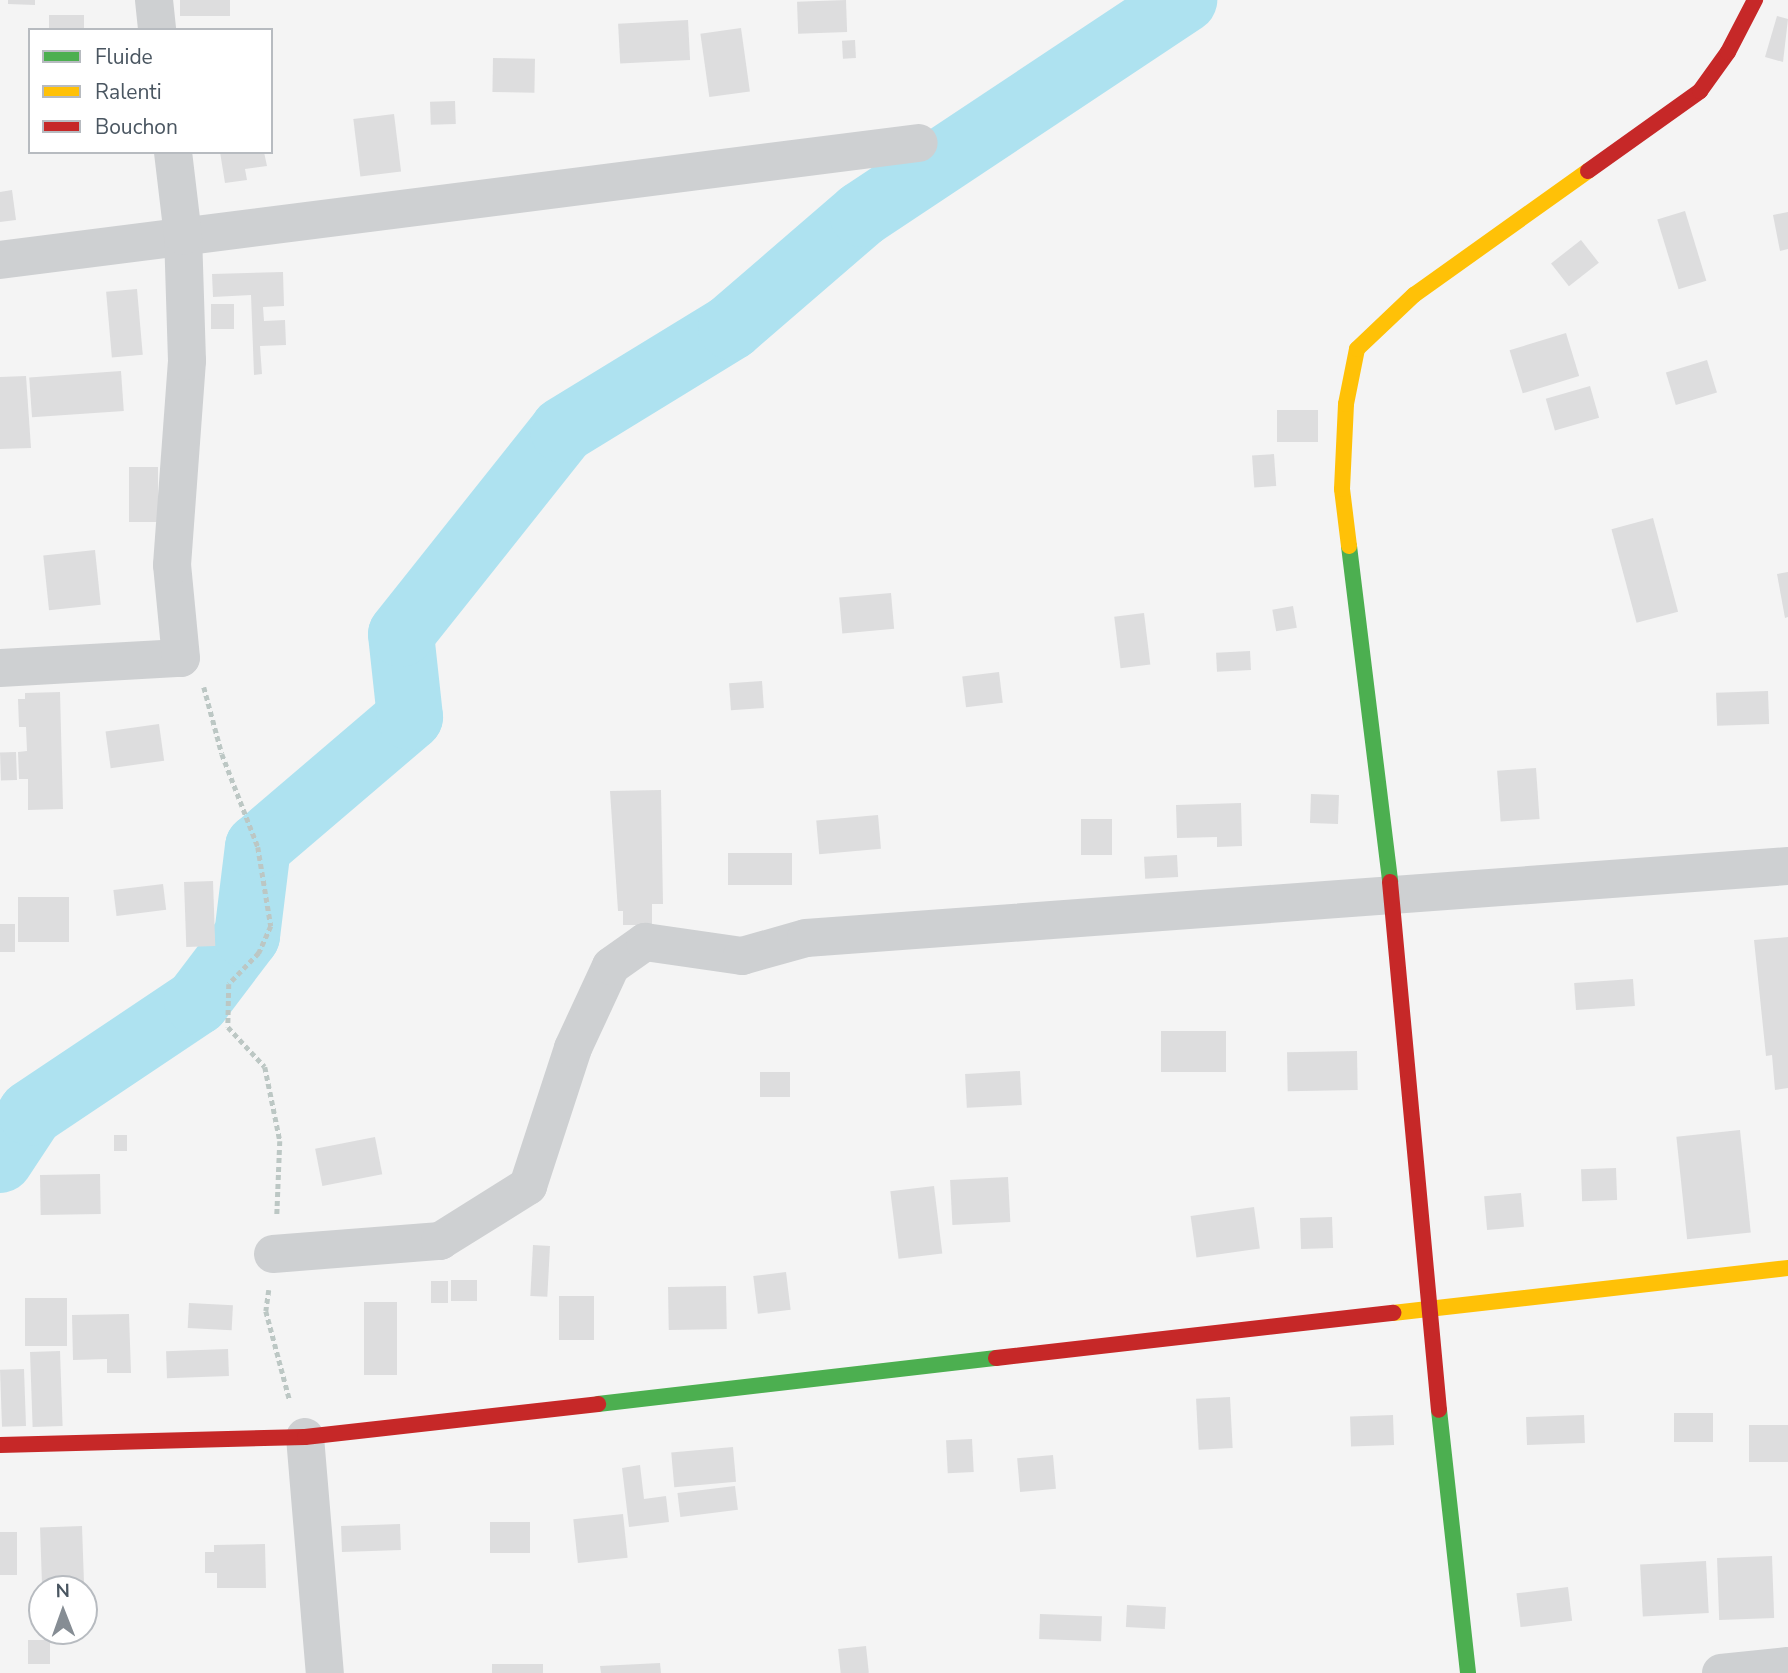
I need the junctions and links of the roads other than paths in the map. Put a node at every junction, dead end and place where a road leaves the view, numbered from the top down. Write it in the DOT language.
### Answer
graph roads {
  1 [pos="154,0"];
  2 [pos="1755,0"];
  3 [pos="157,28"];
  4 [pos="919,143"];
  5 [pos="173,154"];
  6 [pos="183,236"];
  7 [pos="0,260"];
  8 [pos="0,668"];
  9 [pos="1788,866"];
  10 [pos="1392,896"];
  11 [pos="273,1254"];
  12 [pos="1788,1268"];
  13 [pos="1428,1312"];
  14 [pos="305,1437"];
  15 [pos="0,1445"];
  16 [pos="1788,1666"];
  17 [pos="325,1673"];
  18 [pos="1468,1673"];
  19 [pos="1721,1673"];
  1 -- 3 [label="street"];
  2 -- 10 [label="street"];
  4 -- 6 [label="street"];
  5 -- 6 [label="street"];
  6 -- 7 [label="street"];
  6 -- 8 [label="street"];
  9 -- 10 [label="street"];
  10 -- 11 [label="street"];
  10 -- 13 [label="street"];
  12 -- 13 [label="street"];
  13 -- 14 [label="street"];
  13 -- 18 [label="street"];
  14 -- 15 [label="street"];
  14 -- 17 [label="street"];
  16 -- 19 [label="street"];
}
